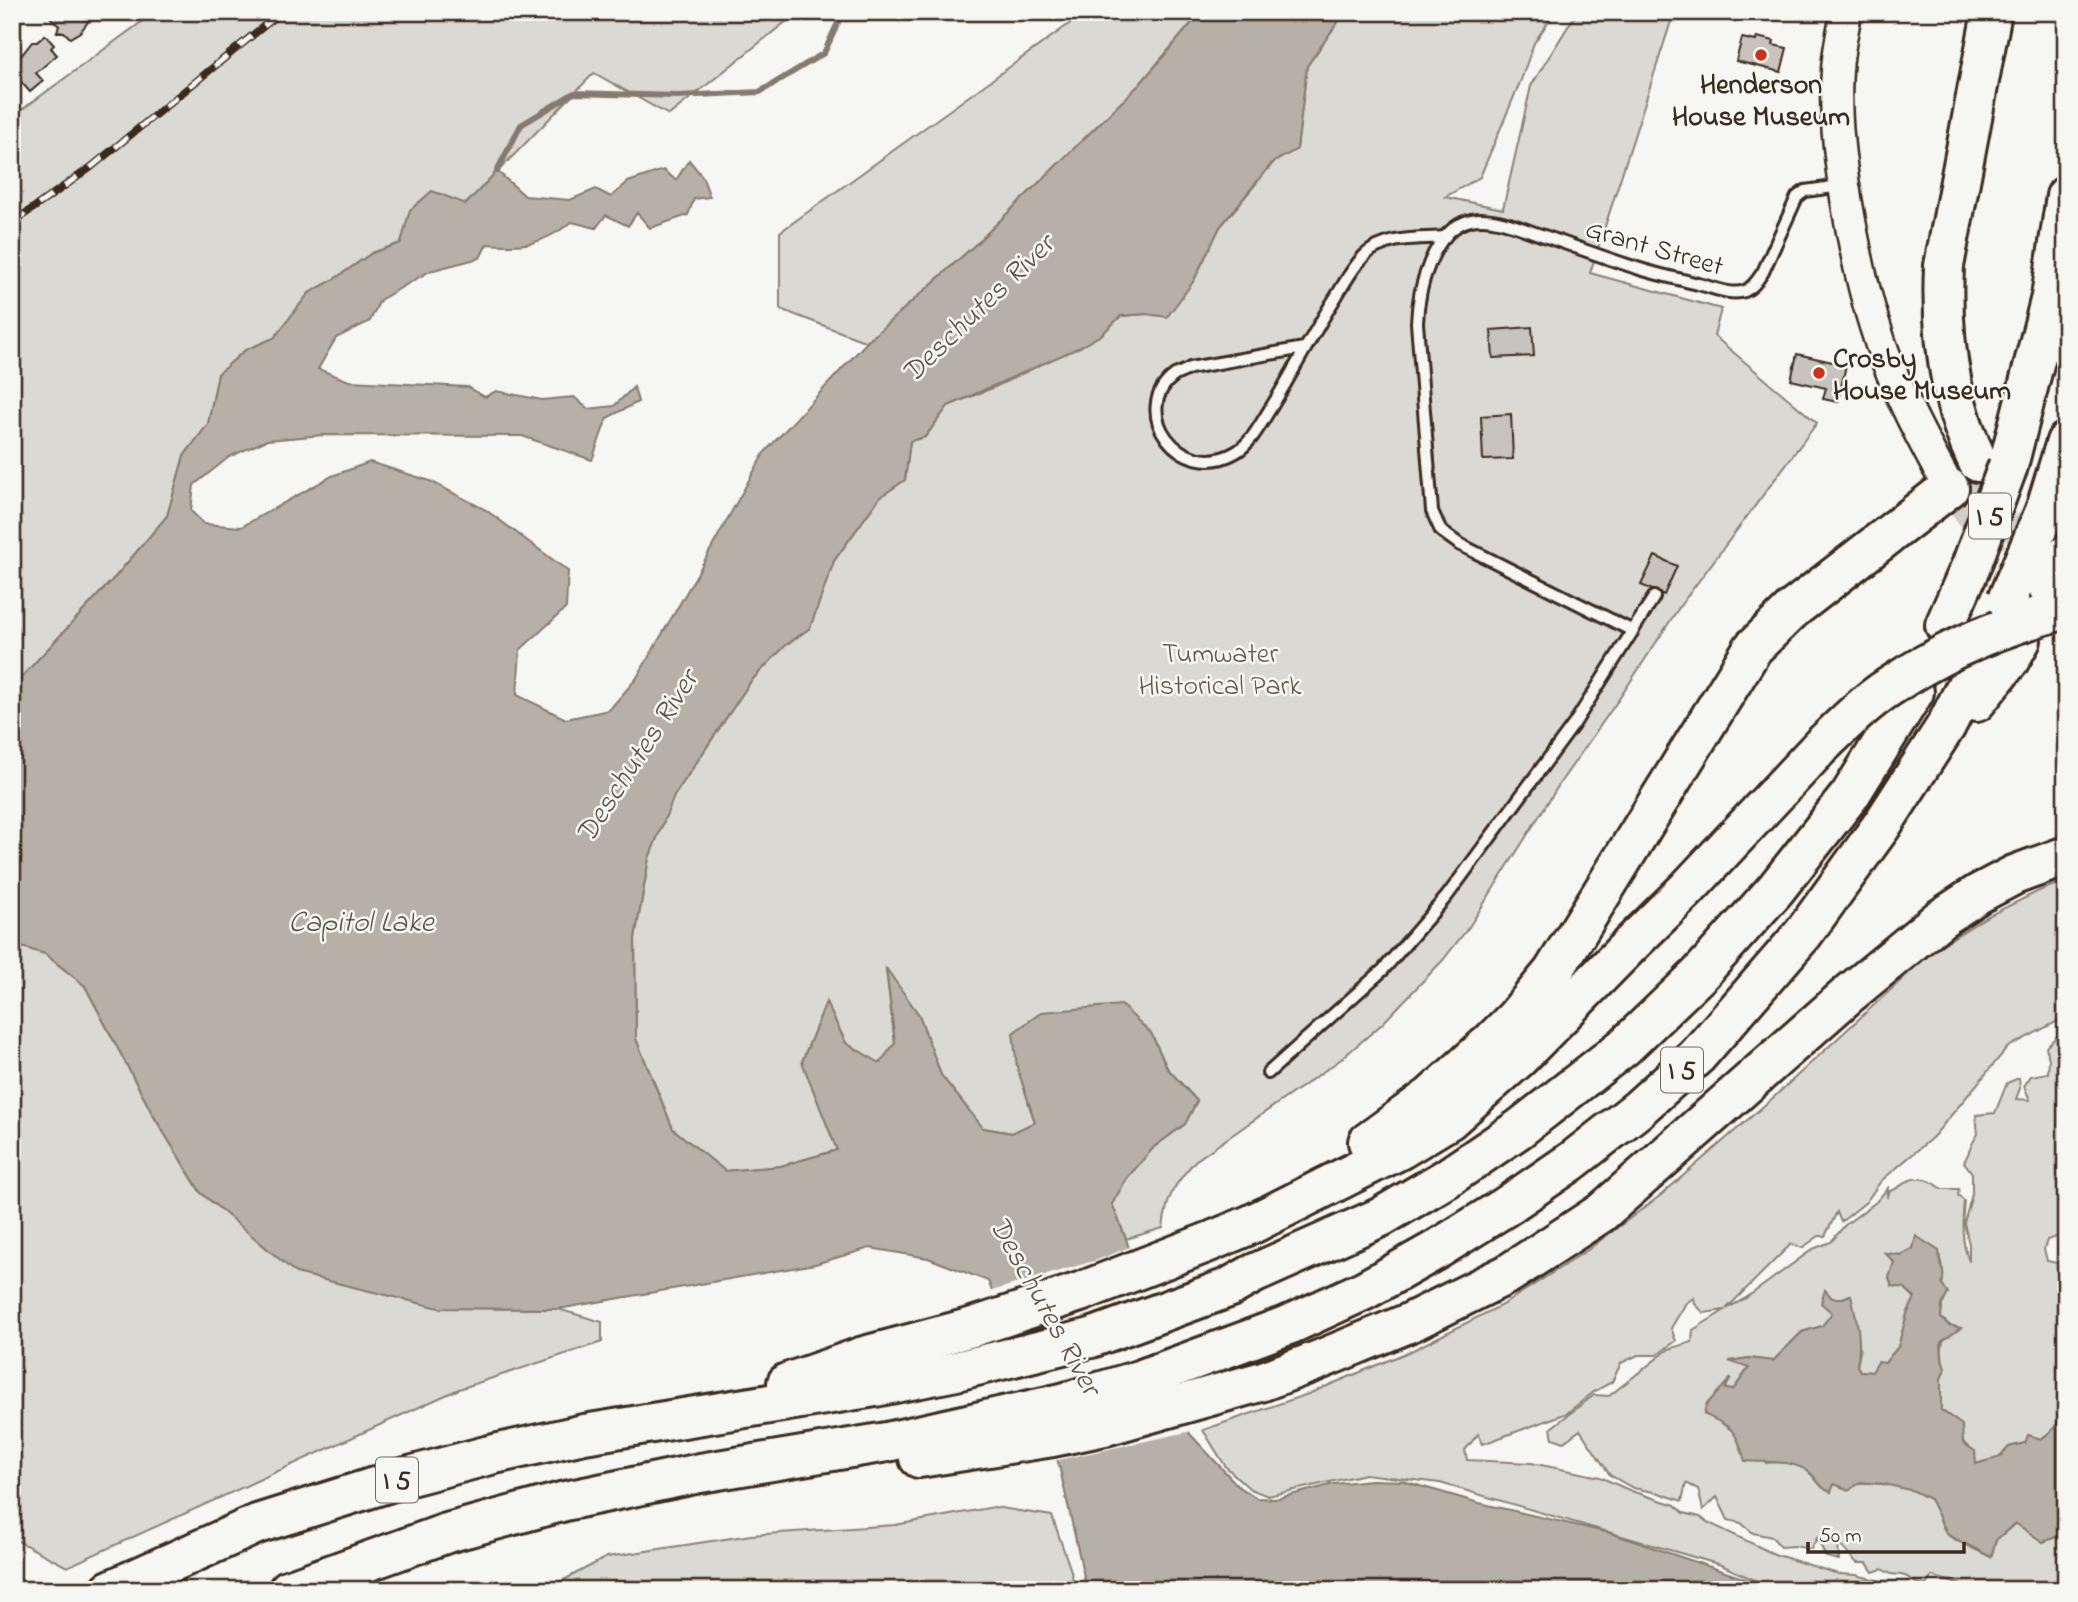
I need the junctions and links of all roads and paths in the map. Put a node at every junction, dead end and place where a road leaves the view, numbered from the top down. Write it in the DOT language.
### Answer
graph roads {
  1 [pos="1846,12"];
  2 [pos="1994,12"];
  3 [pos="1844,185"];
  4 [pos="2066,195"];
  5 [pos="1445,237"];
  6 [pos="1304,348"];
  7 [pos="2066,442"];
  8 [pos="1993,464"];
  9 [pos="1949,488"];
  10 [pos="2060,584"];
  11 [pos="1654,597"];
  12 [pos="2007,600"];
  13 [pos="1945,625"];
  14 [pos="1633,631"];
  15 [pos="2021,640"];
  16 [pos="1982,655"];
  17 [pos="1914,692"];
  18 [pos="1904,791"];
  19 [pos="2066,856"];
  20 [pos="1268,1073"];
  21 [pos="1209,1242"];
  22 [pos="870,1372"];
  23 [pos="890,1452"];
  24 [pos="110,1590"];
  25 [pos="288,1590"];
  1 -- 3 [label="main road"];
  2 -- 8 [label="highway"];
  3 -- 5 [label="lane, Grant Street"];
  3 -- 9 [label="main road"];
  4 -- 8 [label="highway, I 5"];
  5 -- 6 [label="lane"];
  5 -- 14 [label="lane"];
  6 -- 6 [label="lane"];
  7 -- 12 [label="highway, I 5, bridge"];
  8 -- 13 [label="highway, I 5, bridge"];
  9 -- 21 [label="highway"];
  10 -- 21 [label="highway, bridge"];
  11 -- 14 [label="lane"];
  14 -- 20 [label="lane"];
  15 -- 18 [label="highway"];
  16 -- 18 [label="highway, I 5"];
  17 -- 22 [label="highway, I 5"];
  18 -- 23 [label="highway, I 5"];
  19 -- 23 [label="highway"];
  21 -- 22 [label="highway"];
  22 -- 24 [label="highway, I 5"];
  23 -- 25 [label="highway, I 5"];
}
